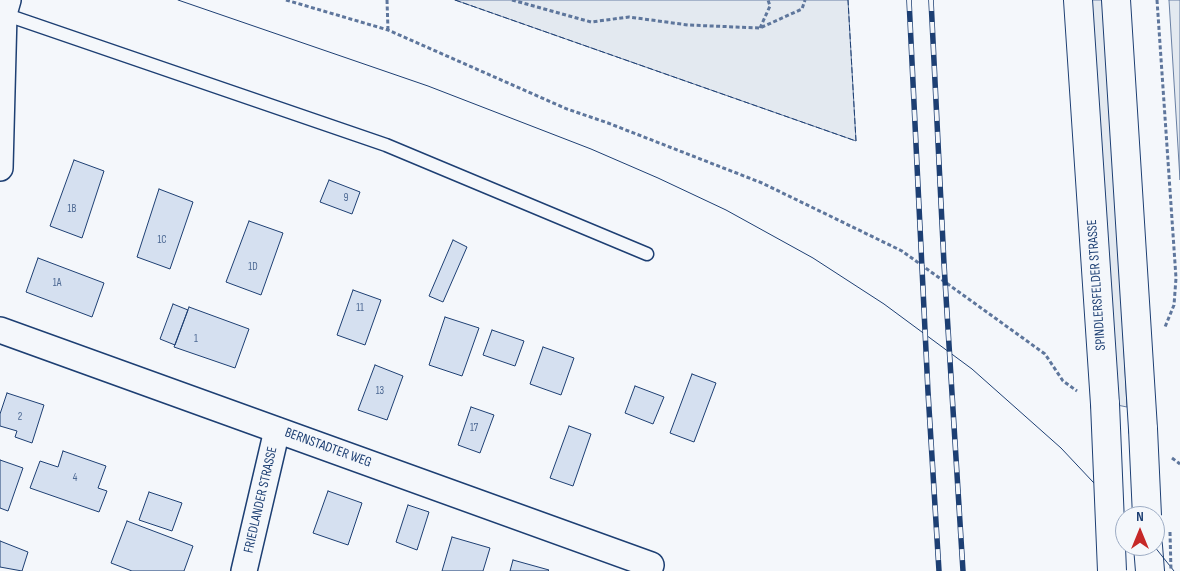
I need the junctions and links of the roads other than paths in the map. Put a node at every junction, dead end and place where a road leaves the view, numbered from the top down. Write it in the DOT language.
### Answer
graph roads {
  1 [pos="1078,0"];
  2 [pos="1116,0"];
  3 [pos="6,7"];
  4 [pos="0,168"];
  5 [pos="647,254"];
  6 [pos="0,330"];
  7 [pos="277,430"];
  8 [pos="1147,506"];
  9 [pos="1149,556"];
  10 [pos="244,571"];
  11 [pos="649,571"];
  12 [pos="1112,571"];
  13 [pos="1150,571"];
  1 -- 12 [label="highway, SPINDLERSFELDER STRASSE, bridge"];
  2 -- 8 [label="highway, bridge"];
  3 -- 4 [label="street"];
  3 -- 5 [label="lane"];
  6 -- 7 [label="street, BERNSTADTER WEG"];
  7 -- 10 [label="street, FRIEDLANDER STRASSE"];
  7 -- 11 [label="street, BERNSTADTER WEG"];
  9 -- 13 [label="highway"];
}
